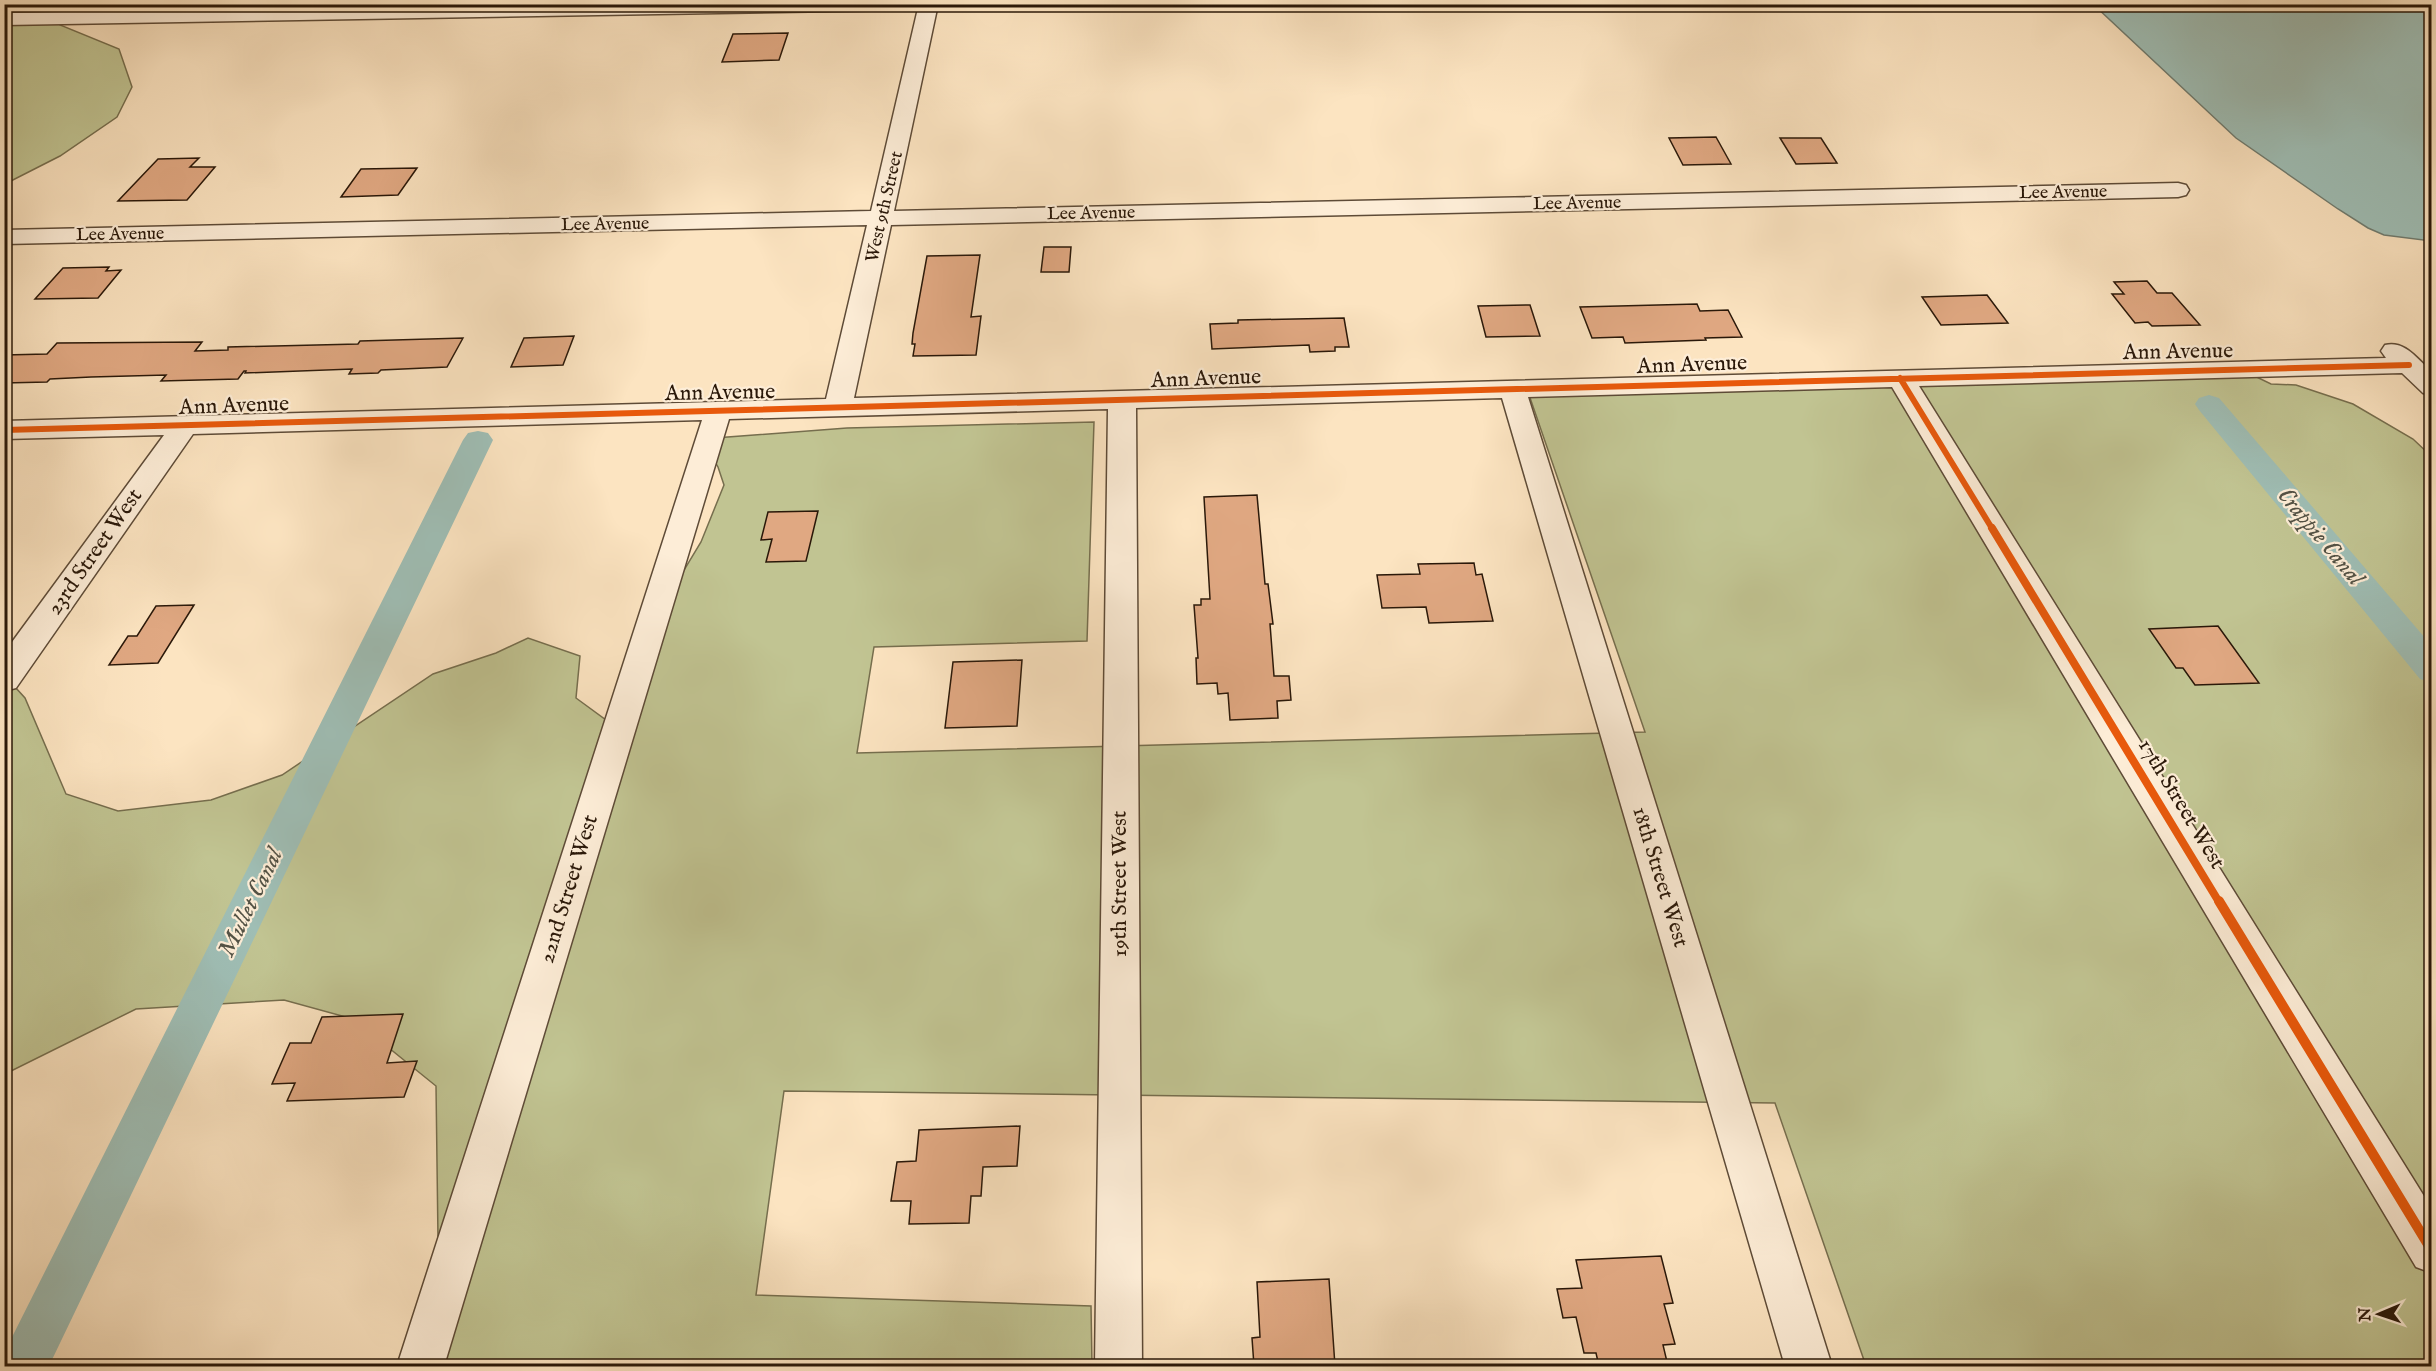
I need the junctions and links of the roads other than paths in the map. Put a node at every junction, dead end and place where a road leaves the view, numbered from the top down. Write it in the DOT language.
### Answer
graph roads {
  1 [pos="903,4"];
  2 [pos="929,4"];
  3 [pos="4,19"];
  4 [pos="2178,190"];
  5 [pos="882,219"];
  6 [pos="4,237"];
  7 [pos="2389,345"];
  8 [pos="2409,365"];
  9 [pos="1900,378"];
  10 [pos="2432,387"];
  11 [pos="1512,388"];
  12 [pos="1122,400"];
  13 [pos="838,408"];
  14 [pos="718,411"];
  15 [pos="185,425"];
  16 [pos="4,430"];
  17 [pos="4,679"];
  18 [pos="2432,1251"];
  19 [pos="420,1366"];
  20 [pos="1118,1366"];
  21 [pos="1809,1366"];
  1 -- 3 [label="street"];
  2 -- 5 [label="street, West 9th Street"];
  4 -- 5 [label="street, Lee Avenue"];
  5 -- 6 [label="street, Lee Avenue"];
  5 -- 13 [label="street, West 9th Street"];
  7 -- 8 [label="street"];
  8 -- 9 [label="street, Ann Avenue"];
  8 -- 10 [label="street"];
  9 -- 11 [label="street, Ann Avenue"];
  9 -- 18 [label="street, 17th Street West"];
  11 -- 12 [label="street, Ann Avenue"];
  11 -- 21 [label="street, 18th Street West"];
  12 -- 13 [label="street, Ann Avenue"];
  12 -- 20 [label="street, 19th Street West"];
  13 -- 14 [label="street, Ann Avenue"];
  14 -- 15 [label="street, Ann Avenue"];
  14 -- 19 [label="street, 22nd Street West"];
  15 -- 16 [label="street, Ann Avenue"];
  15 -- 17 [label="street, 23rd Street West"];
}
